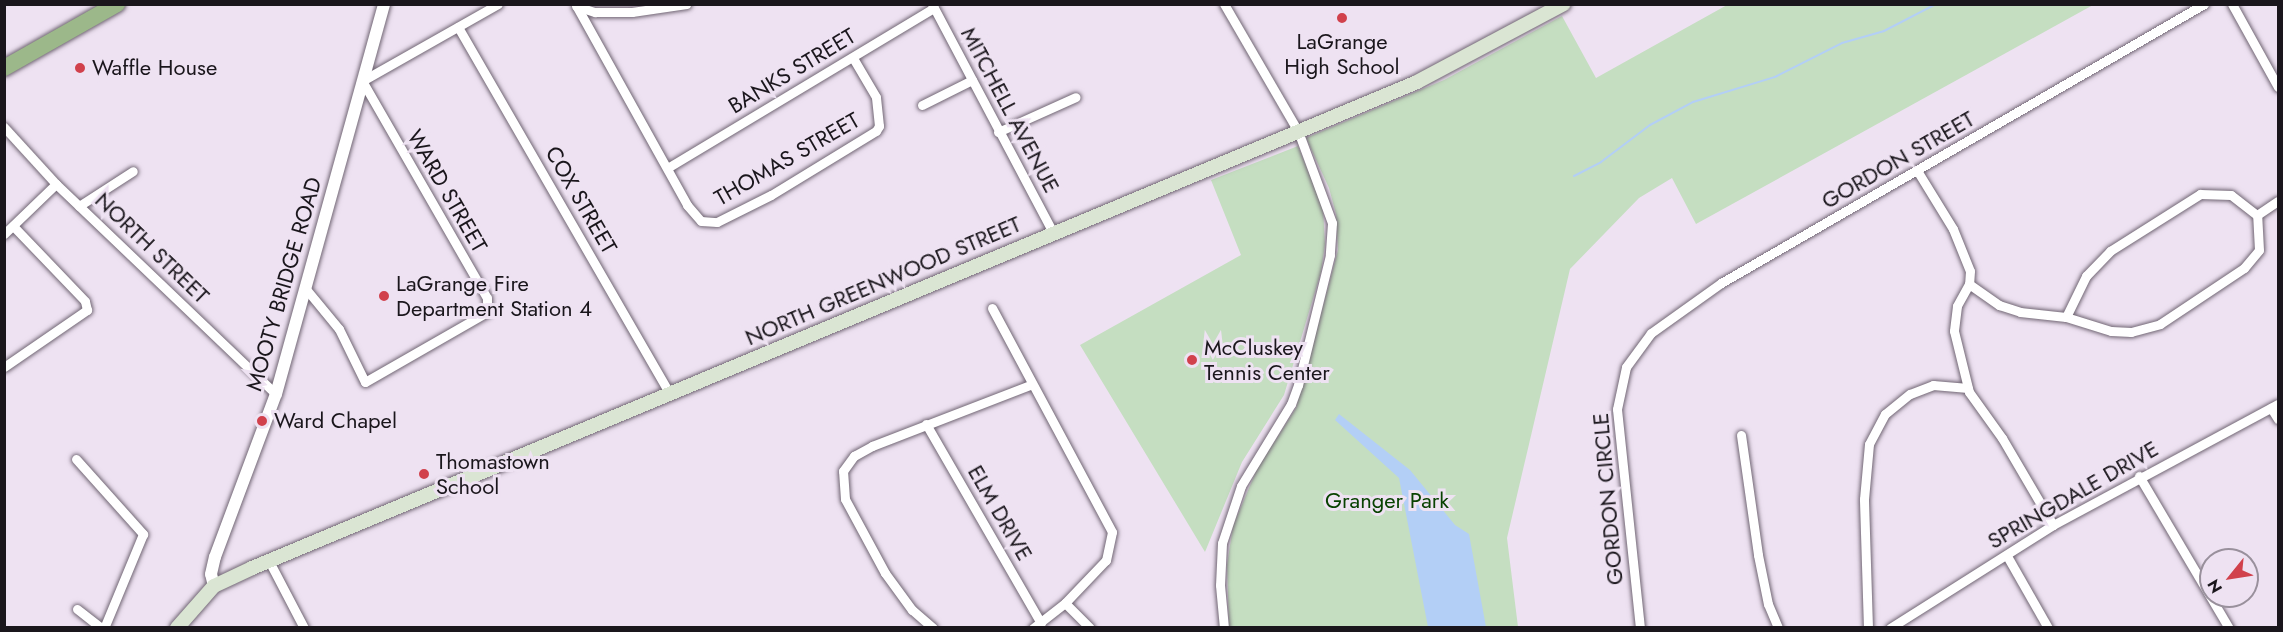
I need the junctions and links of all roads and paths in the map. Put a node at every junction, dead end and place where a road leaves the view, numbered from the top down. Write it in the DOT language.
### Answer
graph roads {
  1 [pos="117,4"];
  2 [pos="384,4"];
  3 [pos="498,4"];
  4 [pos="686,4"];
  5 [pos="1224,4"];
  6 [pos="1564,4"];
  7 [pos="2204,4"];
  8 [pos="2232,4"];
  9 [pos="575,6"];
  10 [pos="933,6"];
  11 [pos="458,27"];
  12 [pos="853,58"];
  13 [pos="4,68"];
  14 [pos="972,80"];
  15 [pos="362,81"];
  16 [pos="2278,87"];
  17 [pos="1076,97"];
  18 [pos="922,105"];
  19 [pos="4,127"];
  20 [pos="1298,131"];
  21 [pos="998,132"];
  22 [pos="669,167"];
  23 [pos="133,171"];
  24 [pos="1918,172"];
  25 [pos="56,184"];
  26 [pos="2278,201"];
  27 [pos="79,206"];
  28 [pos="2257,215"];
  29 [pos="14,226"];
  30 [pos="1053,233"];
  31 [pos="4,234"];
  32 [pos="1969,285"];
  33 [pos="306,289"];
  34 [pos="992,308"];
  35 [pos="2066,317"];
  36 [pos="4,367"];
  37 [pos="1626,368"];
  38 [pos="1030,385"];
  39 [pos="1968,388"];
  40 [pos="669,393"];
  41 [pos="276,394"];
  42 [pos="2275,406"];
  43 [pos="2278,419"];
  44 [pos="926,424"];
  45 [pos="1741,435"];
  46 [pos="76,459"];
  47 [pos="2139,476"];
  48 [pos="2053,525"];
  49 [pos="2007,556"];
  50 [pos="269,561"];
  51 [pos="214,586"];
  52 [pos="1065,603"];
  53 [pos="77,609"];
  54 [pos="1037,625"];
  55 [pos="103,627"];
  56 [pos="177,627"];
  57 [pos="304,627"];
  58 [pos="933,627"];
  59 [pos="1090,627"];
  60 [pos="1224,627"];
  61 [pos="1640,627"];
  62 [pos="1778,627"];
  63 [pos="1868,627"];
  64 [pos="1891,627"];
  65 [pos="2048,627"];
  66 [pos="2229,627"];
  1 -- 13 [label="highway"];
  2 -- 15 [label="street, MOOTY BRIDGE ROAD"];
  3 -- 11 [label="street"];
  4 -- 9 [label="street"];
  5 -- 20 [label="street"];
  6 -- 20 [label="main road, NORTH GREENWOOD STREET"];
  7 -- 24 [label="street, GORDON STREET"];
  8 -- 16 [label="street"];
  9 -- 22 [label="street"];
  10 -- 12 [label="street, BANKS STREET"];
  10 -- 14 [label="street, MITCHELL AVENUE"];
  11 -- 15 [label="street"];
  11 -- 40 [label="street, COX STREET"];
  12 -- 22 [label="street, BANKS STREET"];
  12 -- 22 [label="street, THOMAS STREET"];
  14 -- 18 [label="street"];
  14 -- 21 [label="street, MITCHELL AVENUE"];
  15 -- 33 [label="street, MOOTY BRIDGE ROAD"];
  15 -- 33 [label="street, WARD STREET"];
  17 -- 21 [label="street"];
  19 -- 25 [label="street, NORTH STREET"];
  20 -- 30 [label="main road, NORTH GREENWOOD STREET"];
  20 -- 60 [label="street"];
  21 -- 30 [label="street, MITCHELL AVENUE"];
  23 -- 27 [label="street"];
  24 -- 32 [label="street"];
  24 -- 37 [label="street, GORDON STREET"];
  25 -- 27 [label="street, NORTH STREET"];
  25 -- 29 [label="street"];
  26 -- 28 [label="street"];
  27 -- 41 [label="street, NORTH STREET"];
  28 -- 35 [label="street"];
  28 -- 35 [label="street"];
  29 -- 31 [label="street"];
  29 -- 36 [label="street"];
  30 -- 40 [label="main road, NORTH GREENWOOD STREET"];
  32 -- 35 [label="street"];
  32 -- 39 [label="street"];
  33 -- 41 [label="street, MOOTY BRIDGE ROAD"];
  34 -- 38 [label="street"];
  37 -- 61 [label="street, GORDON CIRCLE"];
  38 -- 44 [label="street"];
  38 -- 52 [label="street"];
  39 -- 48 [label="street"];
  39 -- 63 [label="street"];
  40 -- 50 [label="main road, NORTH GREENWOOD STREET"];
  41 -- 51 [label="street, MOOTY BRIDGE ROAD"];
  42 -- 43 [label="street"];
  42 -- 47 [label="street, SPRINGDALE DRIVE"];
  44 -- 54 [label="street, ELM DRIVE"];
  44 -- 58 [label="street"];
  45 -- 62 [label="street"];
  46 -- 55 [label="street"];
  47 -- 48 [label="street, SPRINGDALE DRIVE"];
  47 -- 66 [label="street"];
  48 -- 49 [label="street, SPRINGDALE DRIVE"];
  49 -- 64 [label="street, SPRINGDALE DRIVE"];
  49 -- 65 [label="street"];
  50 -- 51 [label="main road, NORTH GREENWOOD STREET"];
  50 -- 57 [label="street"];
  51 -- 56 [label="main road"];
  52 -- 54 [label="street"];
  52 -- 59 [label="street"];
  53 -- 55 [label="street"];
}
